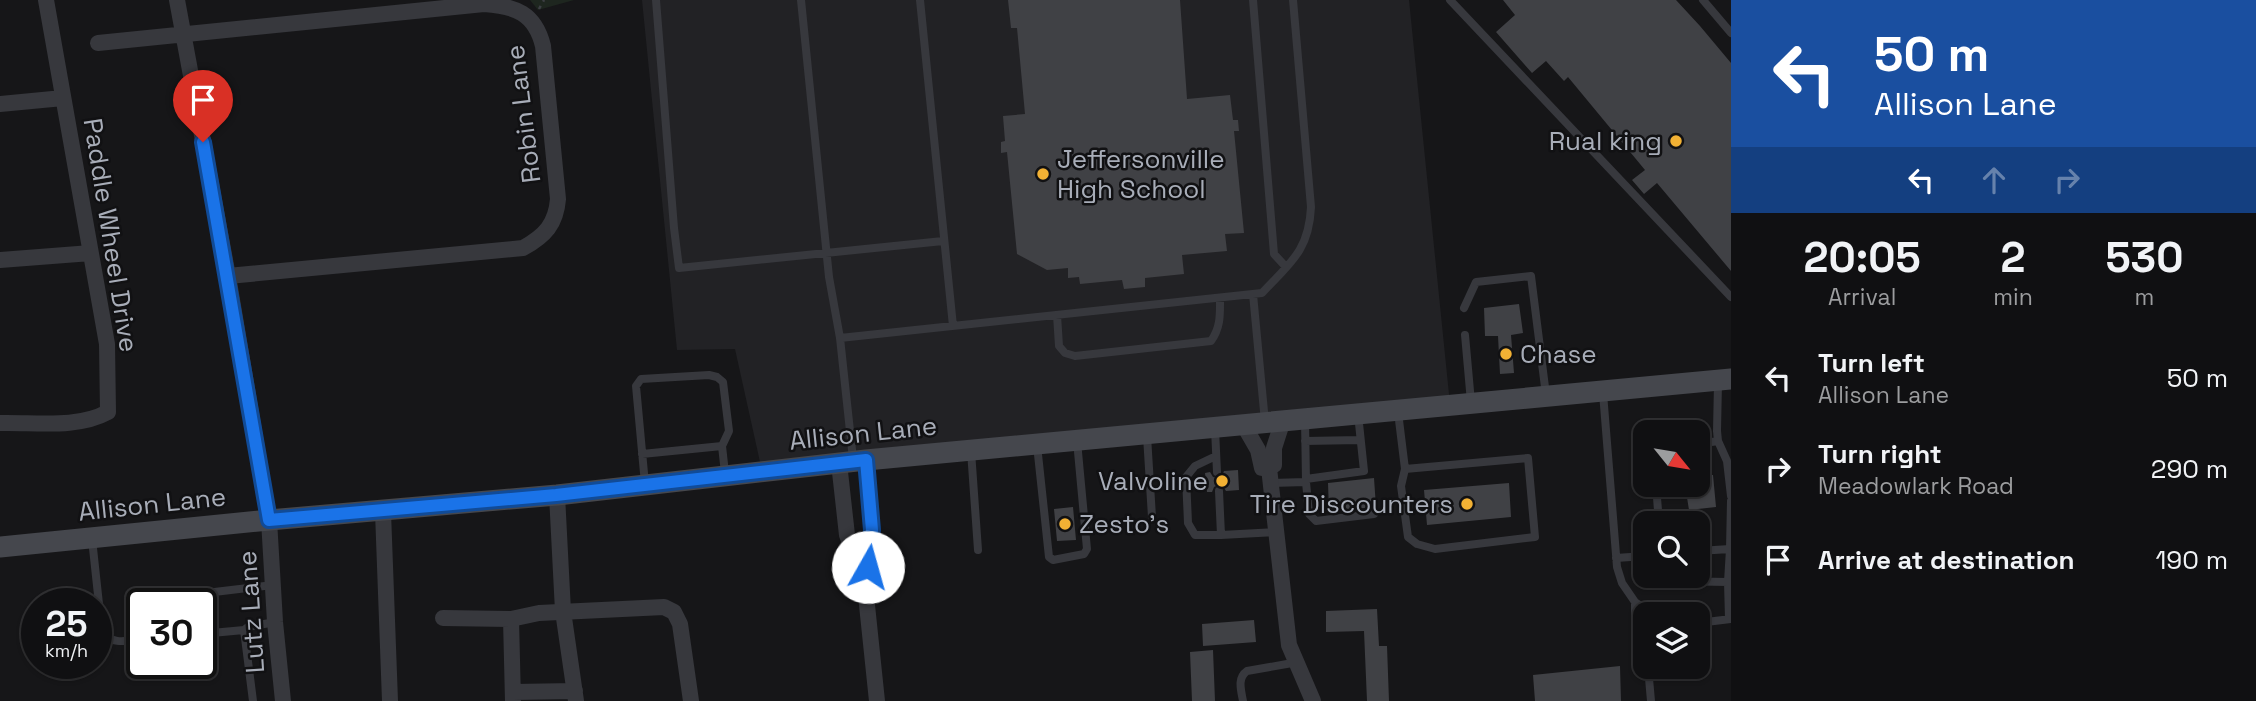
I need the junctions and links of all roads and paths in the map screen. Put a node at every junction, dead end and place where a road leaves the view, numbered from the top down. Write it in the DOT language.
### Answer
graph roads {
  1 [pos="46,0"];
  2 [pos="177,0"];
  3 [pos="544,0"];
  4 [pos="656,0"];
  5 [pos="802,0"];
  6 [pos="920,0"];
  7 [pos="1253,0"];
  8 [pos="1293,0"];
  9 [pos="1450,0"];
  10 [pos="1703,0"];
  11 [pos="538,10"];
  12 [pos="1731,33"];
  13 [pos="183,34"];
  14 [pos="98,43"];
  15 [pos="63,97"];
  16 [pos="0,104"];
  17 [pos="943,241"];
  18 [pos="91,253"];
  19 [pos="827,253"];
  20 [pos="0,260"];
  21 [pos="1286,267"];
  22 [pos="228,276"];
  23 [pos="1253,294"];
  24 [pos="1731,297"];
  25 [pos="1220,298"];
  26 [pos="1464,308"];
  27 [pos="1056,315"];
  28 [pos="953,326"];
  29 [pos="1465,335"];
  30 [pos="840,338"];
  31 [pos="1725,379"];
  32 [pos="1603,390"];
  33 [pos="1546,396"];
  34 [pos="1471,402"];
  35 [pos="1398,409"];
  36 [pos="1357,413"];
  37 [pos="1274,421"];
  38 [pos="0,423"];
  39 [pos="1215,427"];
  40 [pos="1146,433"];
  41 [pos="1360,440"];
  42 [pos="1076,441"];
  43 [pos="1305,441"];
  44 [pos="1718,441"];
  45 [pos="1710,442"];
  46 [pos="1037,445"];
  47 [pos="722,446"];
  48 [pos="971,451"];
  49 [pos="642,454"];
  50 [pos="1216,456"];
  51 [pos="853,462"];
  52 [pos="1405,469"];
  53 [pos="1217,472"];
  54 [pos="725,475"];
  55 [pos="1270,476"];
  56 [pos="1306,480"];
  57 [pos="645,484"];
  58 [pos="1219,491"];
  59 [pos="556,495"];
  60 [pos="1731,499"];
  61 [pos="383,512"];
  62 [pos="1374,514"];
  63 [pos="1152,517"];
  64 [pos="269,520"];
  65 [pos="1276,532"];
  66 [pos="1221,535"];
  67 [pos="92,538"];
  68 [pos="0,547"];
  69 [pos="1730,549"];
  70 [pos="978,550"];
  71 [pos="1710,550"];
  72 [pos="1633,557"];
  73 [pos="1616,558"];
  74 [pos="1710,582"];
  75 [pos="1728,582"];
  76 [pos="273,585"];
  77 [pos="865,586"];
  78 [pos="217,592"];
  79 [pos="1635,602"];
  80 [pos="563,611"];
  81 [pos="443,618"];
  82 [pos="511,619"];
  83 [pos="1730,619"];
  84 [pos="1710,621"];
  85 [pos="275,622"];
  86 [pos="244,631"];
  87 [pos="217,633"];
  88 [pos="126,641"];
  89 [pos="1296,657"];
  90 [pos="1649,679"];
  91 [pos="513,696"];
  92 [pos="576,696"];
  93 [pos="253,701"];
  94 [pos="279,701"];
  95 [pos="390,701"];
  96 [pos="691,701"];
  97 [pos="877,701"];
  98 [pos="1242,701"];
  99 [pos="1314,701"];
  100 [pos="1651,701"];
  1 -- 15 [label="street, Paddle Wheel Drive"];
  2 -- 13 [label="street, Lutz Lane"];
  3 -- 11 [label="path"];
  4 -- 19 [label="lane"];
  5 -- 19 [label="lane"];
  6 -- 17 [label="lane"];
  7 -- 21 [label="lane"];
  8 -- 21 [label="lane"];
  9 -- 24 [label="lane"];
  10 -- 12 [label="lane"];
  13 -- 14 [label="street, Robin Lane"];
  13 -- 22 [label="street, Lutz Lane"];
  13 -- 22 [label="street, Robin Lane"];
  15 -- 16 [label="street"];
  15 -- 18 [label="street, Paddle Wheel Drive"];
  17 -- 19 [label="lane"];
  17 -- 28 [label="lane"];
  18 -- 20 [label="street"];
  18 -- 38 [label="street, Paddle Wheel Drive"];
  19 -- 30 [label="lane"];
  21 -- 23 [label="lane"];
  22 -- 64 [label="street, Lutz Lane"];
  23 -- 25 [label="lane"];
  23 -- 37 [label="lane"];
  25 -- 27 [label="lane"];
  25 -- 27 [label="lane"];
  26 -- 33 [label="lane"];
  27 -- 28 [label="lane"];
  28 -- 30 [label="lane"];
  29 -- 34 [label="lane"];
  30 -- 51 [label="lane"];
  31 -- 32 [label="main road, Allison Lane"];
  31 -- 44 [label="lane"];
  32 -- 33 [label="main road, Allison Lane"];
  32 -- 73 [label="lane"];
  33 -- 34 [label="main road, Allison Lane"];
  34 -- 35 [label="main road, Allison Lane"];
  35 -- 36 [label="main road, Allison Lane"];
  35 -- 52 [label="lane"];
  36 -- 37 [label="main road, Allison Lane"];
  36 -- 41 [label="lane"];
  37 -- 39 [label="main road, Allison Lane"];
  37 -- 43 [label="lane"];
  37 -- 55 [label="street"];
  37 -- 55 [label="street"];
  39 -- 40 [label="main road, Allison Lane"];
  39 -- 50 [label="lane"];
  40 -- 42 [label="main road, Allison Lane"];
  40 -- 63 [label="lane"];
  41 -- 43 [label="lane"];
  41 -- 56 [label="lane"];
  42 -- 46 [label="main road, Allison Lane"];
  42 -- 46 [label="lane"];
  43 -- 56 [label="lane"];
  44 -- 45 [label="lane"];
  44 -- 60 [label="lane"];
  46 -- 48 [label="main road, Allison Lane"];
  47 -- 49 [label="lane"];
  47 -- 49 [label="lane"];
  47 -- 54 [label="lane"];
  48 -- 51 [label="main road, Allison Lane"];
  48 -- 70 [label="lane"];
  49 -- 57 [label="lane"];
  50 -- 53 [label="lane"];
  50 -- 66 [label="lane"];
  51 -- 54 [label="main road, Allison Lane"];
  51 -- 77 [label="street"];
  51 -- 77 [label="street"];
  52 -- 52 [label="lane"];
  54 -- 57 [label="main road, Allison Lane"];
  55 -- 56 [label="lane"];
  55 -- 65 [label="street"];
  56 -- 62 [label="lane"];
  57 -- 59 [label="main road, Allison Lane"];
  58 -- 66 [label="lane"];
  59 -- 61 [label="main road, Allison Lane"];
  59 -- 80 [label="street"];
  60 -- 69 [label="lane"];
  61 -- 64 [label="main road, Allison Lane"];
  61 -- 95 [label="street"];
  64 -- 67 [label="main road, Allison Lane"];
  64 -- 76 [label="street, Lutz Lane"];
  65 -- 66 [label="lane"];
  65 -- 89 [label="street"];
  67 -- 68 [label="main road, Allison Lane"];
  67 -- 88 [label="lane"];
  69 -- 71 [label="lane"];
  69 -- 75 [label="lane"];
  72 -- 73 [label="lane"];
  73 -- 79 [label="lane"];
  74 -- 75 [label="lane"];
  75 -- 83 [label="lane"];
  76 -- 78 [label="lane"];
  76 -- 85 [label="street, Lutz Lane"];
  77 -- 97 [label="street"];
  80 -- 82 [label="street"];
  80 -- 92 [label="street"];
  80 -- 96 [label="street"];
  81 -- 82 [label="street"];
  82 -- 91 [label="street"];
  83 -- 84 [label="lane"];
  85 -- 86 [label="lane"];
  85 -- 94 [label="street, Lutz Lane"];
  86 -- 87 [label="lane"];
  86 -- 93 [label="lane"];
  89 -- 98 [label="lane"];
  89 -- 99 [label="street"];
  90 -- 100 [label="lane"];
  91 -- 92 [label="street"];
}
